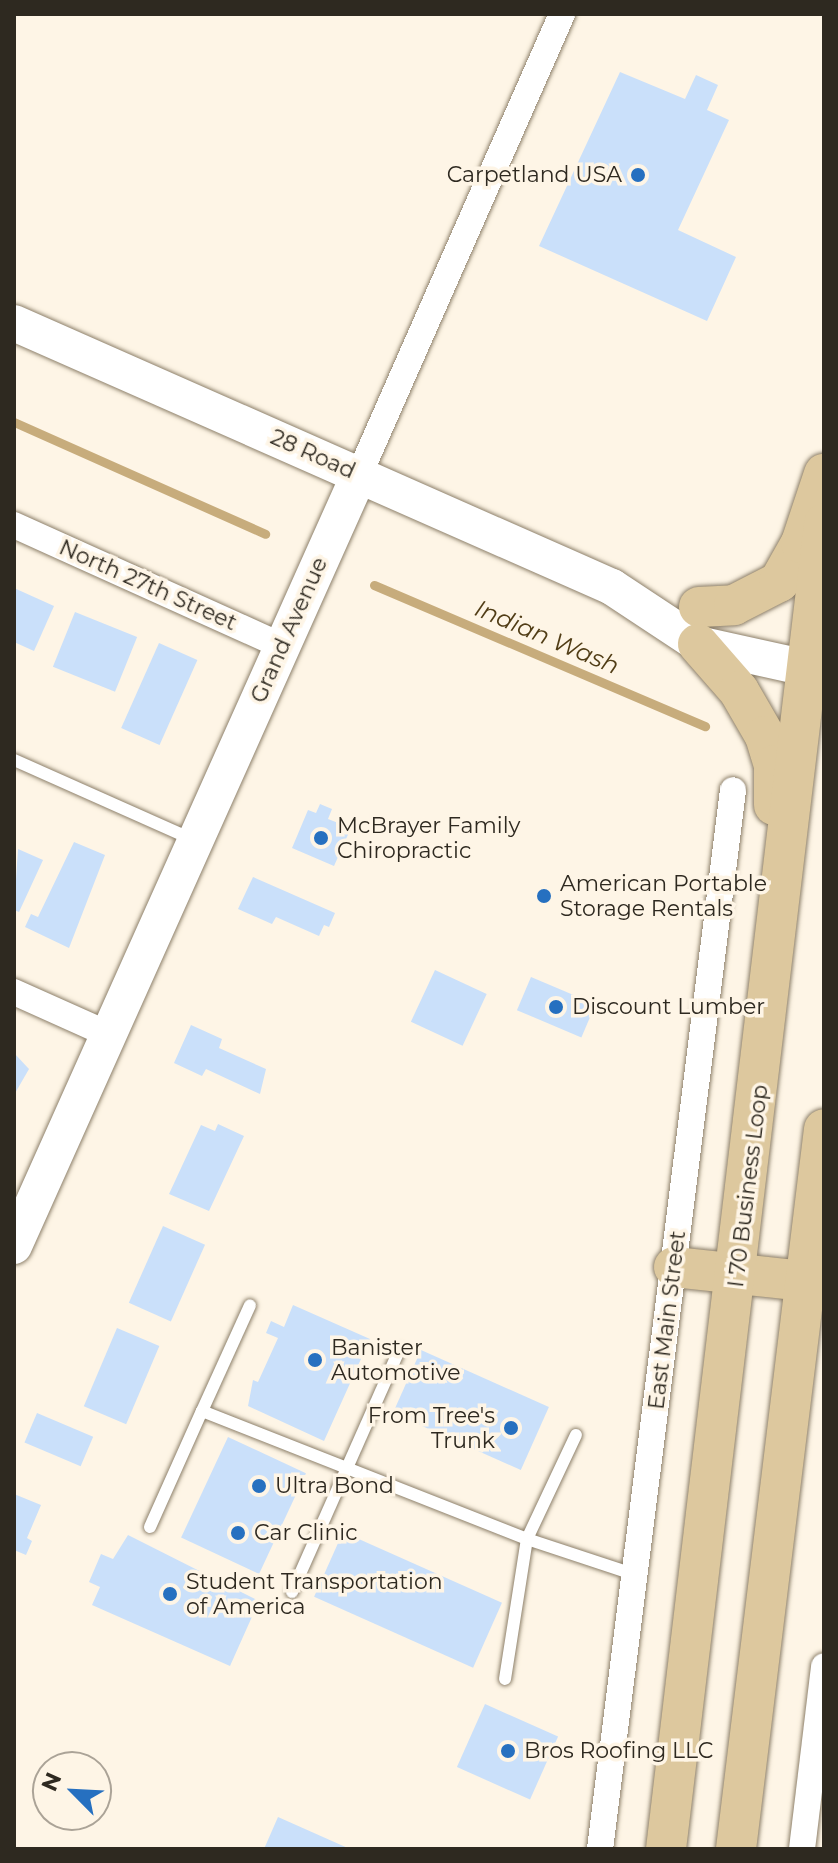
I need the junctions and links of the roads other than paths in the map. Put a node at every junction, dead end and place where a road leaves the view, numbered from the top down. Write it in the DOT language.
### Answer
graph roads {
  1 [pos="562,14"];
  2 [pos="14,323"];
  3 [pos="824,474"];
  4 [pos="359,475"];
  5 [pos="824,523"];
  6 [pos="14,525"];
  7 [pos="699,626"];
  8 [pos="282,646"];
  9 [pos="815,671"];
  10 [pos="14,760"];
  11 [pos="733,790"];
  12 [pos="195,841"];
  13 [pos="776,951"];
  14 [pos="14,992"];
  15 [pos="108,1034"];
  16 [pos="824,1129"];
  17 [pos="16,1236"];
  18 [pos="674,1267"];
  19 [pos="737,1273"];
  20 [pos="805,1281"];
  21 [pos="250,1305"];
  22 [pos="399,1351"];
  23 [pos="202,1411"];
  24 [pos="576,1435"];
  25 [pos="349,1469"];
  26 [pos="150,1527"];
  27 [pos="527,1539"];
  28 [pos="633,1574"];
  29 [pos="292,1592"];
  30 [pos="824,1666"];
  31 [pos="505,1679"];
  32 [pos="600,1849"];
  33 [pos="666,1849"];
  34 [pos="736,1849"];
  35 [pos="802,1849"];
  1 -- 4 [label="street, Grand Avenue"];
  2 -- 4 [label="main road, 28 Road"];
  3 -- 7 [label="main road"];
  4 -- 7 [label="main road, 28 Road"];
  4 -- 8 [label="main road, Grand Avenue"];
  5 -- 9 [label="main road, I 70 Business Loop"];
  6 -- 8 [label="street, North 27th Street"];
  7 -- 9 [label="main road, 28 Road"];
  7 -- 13 [label="main road"];
  8 -- 12 [label="main road, Grand Avenue"];
  9 -- 13 [label="main road, I 70 Business Loop"];
  10 -- 12 [label="lane"];
  11 -- 18 [label="street, East Main Street"];
  12 -- 15 [label="main road, Grand Avenue"];
  13 -- 19 [label="main road, I 70 Business Loop"];
  14 -- 15 [label="street"];
  15 -- 17 [label="main road, Grand Avenue"];
  16 -- 20 [label="main road"];
  18 -- 19 [label="main road"];
  18 -- 28 [label="street, East Main Street"];
  19 -- 20 [label="main road"];
  19 -- 33 [label="main road, I 70 Business Loop"];
  20 -- 34 [label="main road"];
  21 -- 23 [label="lane"];
  22 -- 25 [label="lane"];
  23 -- 25 [label="lane"];
  23 -- 26 [label="lane"];
  24 -- 27 [label="lane"];
  25 -- 27 [label="lane"];
  25 -- 29 [label="lane"];
  27 -- 28 [label="lane"];
  27 -- 31 [label="lane"];
  28 -- 32 [label="street, East Main Street"];
  30 -- 35 [label="street"];
}
